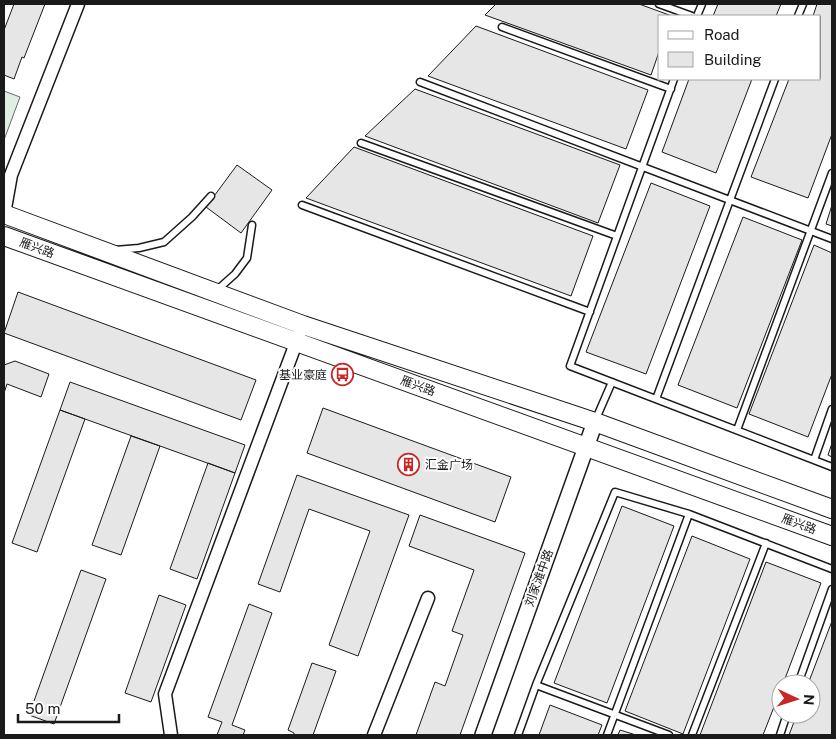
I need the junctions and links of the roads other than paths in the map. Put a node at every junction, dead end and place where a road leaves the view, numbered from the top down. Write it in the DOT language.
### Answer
graph roads {
  1 [pos="78,4"];
  2 [pos="659,4"];
  3 [pos="689,15"];
  4 [pos="502,27"];
  5 [pos="674,80"];
  6 [pos="775,80"];
  7 [pos="420,82"];
  8 [pos="671,89"];
  9 [pos="361,142"];
  10 [pos="642,167"];
  11 [pos="832,173"];
  12 [pos="211,196"];
  13 [pos="730,200"];
  14 [pos="302,205"];
  15 [pos="4,214"];
  16 [pos="252,225"];
  17 [pos="811,231"];
  18 [pos="4,236"];
  19 [pos="617,236"];
  20 [pos="832,239"];
  21 [pos="101,250"];
  22 [pos="214,292"];
  23 [pos="590,312"];
  24 [pos="300,334"];
  25 [pos="612,382"];
  26 [pos="656,399"];
  27 [pos="832,409"];
  28 [pos="595,422"];
  29 [pos="737,430"];
  30 [pos="586,446"];
  31 [pos="814,460"];
  32 [pos="832,467"];
  33 [pos="832,509"];
  34 [pos="689,514"];
  35 [pos="832,536"];
  36 [pos="766,544"];
  37 [pos="832,569"];
  38 [pos="832,589"];
  39 [pos="428,598"];
  40 [pos="802,674"];
  41 [pos="536,686"];
  42 [pos="615,715"];
  43 [pos="171,735"];
  44 [pos="374,735"];
  45 [pos="483,735"];
  46 [pos="518,735"];
  47 [pos="607,735"];
  48 [pos="669,735"];
  49 [pos="692,735"];
  1 -- 15 [label="street"];
  2 -- 3 [label="lane"];
  4 -- 8 [label="lane"];
  5 -- 8 [label="lane"];
  6 -- 13 [label="lane"];
  7 -- 10 [label="lane"];
  8 -- 10 [label="lane"];
  9 -- 19 [label="lane"];
  10 -- 13 [label="lane"];
  10 -- 19 [label="lane"];
  11 -- 17 [label="lane"];
  12 -- 21 [label="lane"];
  13 -- 17 [label="lane"];
  13 -- 26 [label="lane"];
  14 -- 23 [label="lane"];
  15 -- 21 [label="main road, 雁兴路"];
  16 -- 22 [label="lane"];
  17 -- 20 [label="lane"];
  17 -- 29 [label="lane"];
  18 -- 24 [label="main road, 雁兴路"];
  19 -- 23 [label="lane"];
  21 -- 22 [label="main road, 雁兴路"];
  22 -- 24 [label="main road, 雁兴路"];
  23 -- 25 [label="lane"];
  24 -- 28 [label="main road, 雁兴路"];
  24 -- 30 [label="main road, 雁兴路"];
  24 -- 43 [label="street"];
  25 -- 26 [label="lane"];
  25 -- 28 [label="lane"];
  26 -- 29 [label="lane"];
  27 -- 31 [label="lane"];
  28 -- 30 [label="street, 刘家滩中路"];
  28 -- 33 [label="main road, 雁兴路"];
  29 -- 31 [label="lane"];
  30 -- 35 [label="main road, 雁兴路"];
  30 -- 45 [label="street, 刘家滩中路"];
  31 -- 32 [label="lane"];
  34 -- 36 [label="lane"];
  34 -- 41 [label="lane"];
  34 -- 42 [label="lane"];
  36 -- 37 [label="lane"];
  36 -- 49 [label="lane"];
  38 -- 40 [label="lane"];
  39 -- 44 [label="street"];
  41 -- 42 [label="lane"];
  41 -- 46 [label="lane"];
  42 -- 47 [label="lane"];
  42 -- 48 [label="lane"];
}
